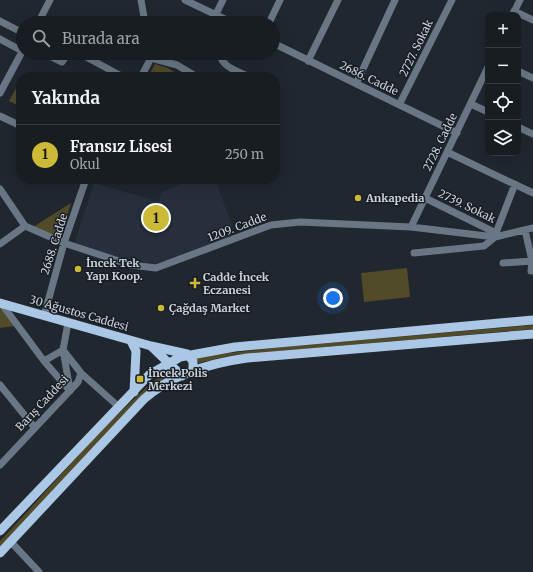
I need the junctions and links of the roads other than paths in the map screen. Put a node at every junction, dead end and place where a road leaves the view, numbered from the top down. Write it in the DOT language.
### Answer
graph roads {
  1 [pos="50,0"];
  2 [pos="141,0"];
  3 [pos="185,0"];
  4 [pos="223,0"];
  5 [pos="280,0"];
  6 [pos="338,0"];
  7 [pos="395,0"];
  8 [pos="452,0"];
  9 [pos="520,0"];
  10 [pos="514,12"];
  11 [pos="216,14"];
  12 [pos="42,16"];
  13 [pos="144,16"];
  14 [pos="218,16"];
  15 [pos="272,16"];
  16 [pos="521,16"];
  17 [pos="0,20"];
  18 [pos="533,20"];
  19 [pos="16,29"];
  20 [pos="0,39"];
  21 [pos="16,47"];
  22 [pos="280,47"];
  23 [pos="17,60"];
  24 [pos="92,60"];
  25 [pos="149,60"];
  26 [pos="164,60"];
  27 [pos="221,60"];
  28 [pos="308,61"];
  29 [pos="114,72"];
  30 [pos="143,72"];
  31 [pos="189,72"];
  32 [pos="238,72"];
  33 [pos="521,72"];
  34 [pos="485,74"];
  35 [pos="533,78"];
  36 [pos="2,84"];
  37 [pos="356,84"];
  38 [pos="0,94"];
  39 [pos="471,104"];
  40 [pos="399,105"];
  41 [pos="485,111"];
  42 [pos="0,116"];
  43 [pos="16,124"];
  44 [pos="521,128"];
  45 [pos="457,133"];
  46 [pos="533,134"];
  47 [pos="447,152"];
  48 [pos="84,184"];
  49 [pos="515,184"];
  50 [pos="1,193"];
  51 [pos="533,193"];
  52 [pos="425,198"];
  53 [pos="25,226"];
  54 [pos="411,227"];
  55 [pos="533,228"];
  56 [pos="525,230"];
  57 [pos="495,237"];
  58 [pos="64,243"];
  59 [pos="0,244"];
  60 [pos="414,253"];
  61 [pos="532,261"];
  62 [pos="503,263"];
  63 [pos="531,271"];
  64 [pos="0,303"];
  65 [pos="44,316"];
  66 [pos="533,320"];
  67 [pos="68,323"];
  68 [pos="533,334"];
  69 [pos="131,341"];
  70 [pos="151,346"];
  71 [pos="63,350"];
  72 [pos="187,354"];
  73 [pos="44,361"];
  74 [pos="168,362"];
  75 [pos="193,371"];
  76 [pos="81,373"];
  77 [pos="182,376"];
  78 [pos="0,385"];
  79 [pos="70,391"];
  80 [pos="134,392"];
  81 [pos="120,407"];
  82 [pos="35,428"];
  83 [pos="0,465"];
  84 [pos="0,531"];
  85 [pos="10,542"];
  86 [pos="0,553"];
  87 [pos="39,572"];
  1 -- 12 [label="street"];
  2 -- 13 [label="street"];
  3 -- 11 [label="street"];
  4 -- 11 [label="street"];
  5 -- 15 [label="street"];
  6 -- 28 [label="street"];
  7 -- 37 [label="street"];
  8 -- 40 [label="street, 2727. Sokak"];
  9 -- 10 [label="street"];
  11 -- 14 [label="street"];
  16 -- 18 [label="street"];
  17 -- 19 [label="street"];
  20 -- 21 [label="street"];
  22 -- 28 [label="street, 2686. Cadde"];
  23 -- 36 [label="street"];
  24 -- 29 [label="street"];
  25 -- 30 [label="street"];
  26 -- 31 [label="street"];
  27 -- 32 [label="street"];
  28 -- 37 [label="street, 2686. Cadde"];
  33 -- 35 [label="street"];
  34 -- 39 [label="street, 2728. Cadde"];
  36 -- 38 [label="street"];
  37 -- 40 [label="street, 2686. Cadde"];
  39 -- 41 [label="street"];
  39 -- 45 [label="street, 2728. Cadde"];
  40 -- 45 [label="street, 2686. Cadde"];
  42 -- 43 [label="street"];
  44 -- 46 [label="street"];
  45 -- 47 [label="street, 2728. Cadde"];
  47 -- 49 [label="street"];
  47 -- 52 [label="street, 2728. Cadde"];
  48 -- 58 [label="street, 2688. Cadde"];
  49 -- 51 [label="street"];
  49 -- 52 [label="street, 2739. Sokak"];
  50 -- 53 [label="street"];
  52 -- 54 [label="street, 2728. Cadde"];
  53 -- 58 [label="street, 1209. Cadde"];
  53 -- 59 [label="street"];
  54 -- 57 [label="street, 1209. Cadde"];
  54 -- 58 [label="street, 1209. Cadde"];
  55 -- 56 [label="street, 1209. Cadde"];
  56 -- 57 [label="street, 1209. Cadde"];
  56 -- 61 [label="street"];
  57 -- 60 [label="street"];
  58 -- 65 [label="street, 2688. Cadde"];
  61 -- 62 [label="street"];
  61 -- 63 [label="street"];
  64 -- 65 [label="main road, 30 Ağustos Caddesi"];
  64 -- 73 [label="street"];
  65 -- 67 [label="main road, 30 Ağustos Caddesi"];
  66 -- 72 [label="main road"];
  67 -- 69 [label="main road, 30 Ağustos Caddesi"];
  67 -- 71 [label="street"];
  68 -- 75 [label="main road"];
  69 -- 70 [label="main road, 30 Ağustos Caddesi"];
  69 -- 80 [label="main road"];
  70 -- 72 [label="main road, 30 Ağustos Caddesi"];
  70 -- 74 [label="main road, 30 Ağustos Caddesi"];
  71 -- 73 [label="street"];
  71 -- 76 [label="street"];
  71 -- 79 [label="street"];
  72 -- 74 [label="main road"];
  72 -- 75 [label="main road"];
  73 -- 79 [label="street"];
  74 -- 77 [label="main road, 30 Ağustos Caddesi"];
  74 -- 80 [label="main road"];
  75 -- 77 [label="main road"];
  76 -- 79 [label="street, Barış Caddesi"];
  76 -- 81 [label="street"];
  77 -- 85 [label="main road"];
  78 -- 82 [label="street"];
  79 -- 82 [label="street, Barış Caddesi"];
  80 -- 81 [label="main road"];
  81 -- 84 [label="main road"];
  82 -- 83 [label="street, Barış Caddesi"];
  85 -- 86 [label="main road"];
  85 -- 87 [label="street"];
}
